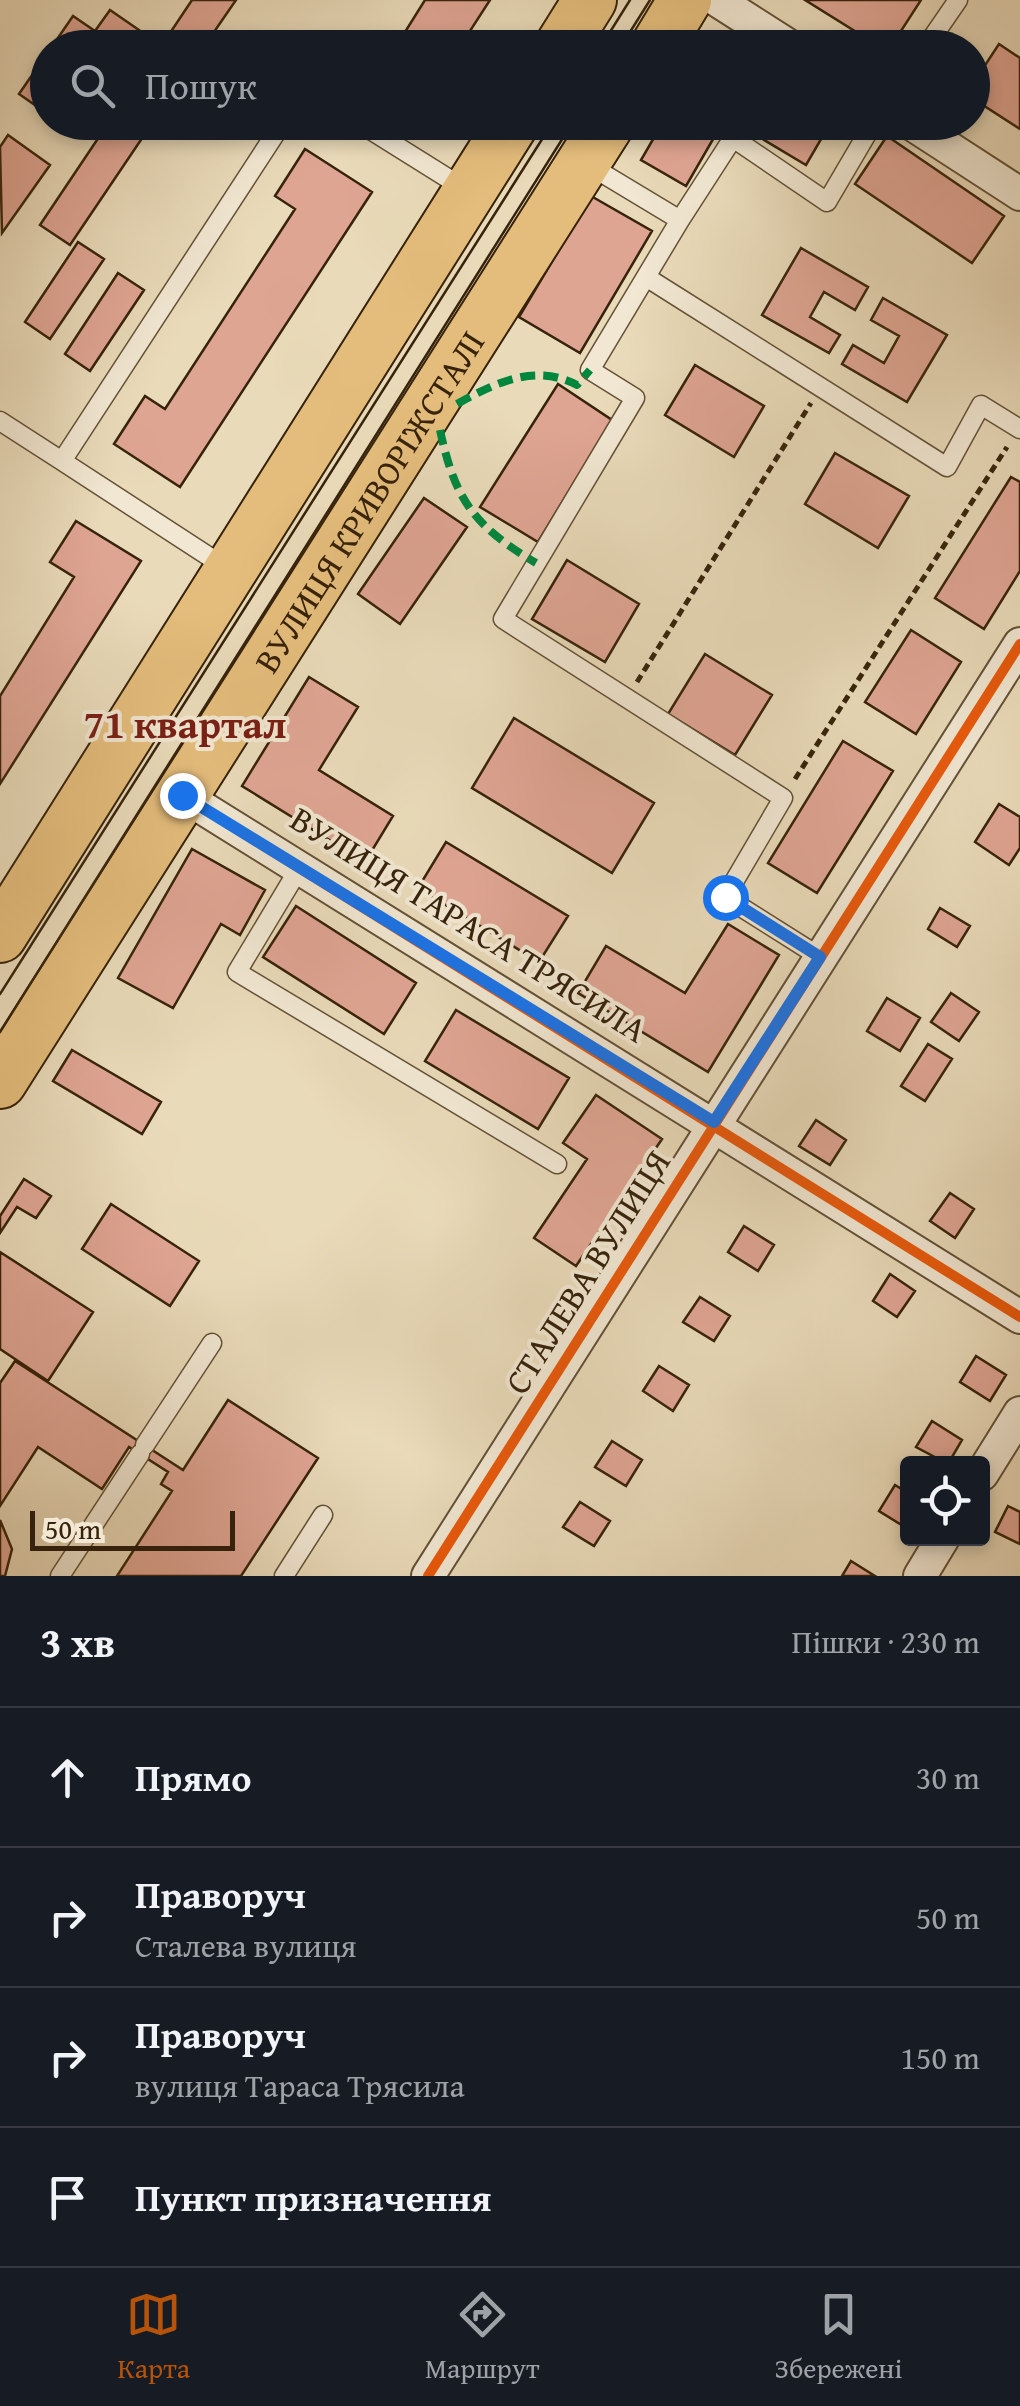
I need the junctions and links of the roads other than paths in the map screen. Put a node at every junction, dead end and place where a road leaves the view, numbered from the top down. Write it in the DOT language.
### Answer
graph roads {
  1 [pos="590,0"];
  2 [pos="685,0"];
  3 [pos="717,0"];
  4 [pos="958,0"];
  5 [pos="571,30"];
  6 [pos="667,30"];
  7 [pos="764,30"];
  8 [pos="937,30"];
  9 [pos="271,140"];
  10 [pos="387,140"];
  11 [pos="502,140"];
  12 [pos="732,140"];
  13 [pos="736,140"];
  14 [pos="863,140"];
  15 [pos="938,140"];
  16 [pos="596,142"];
  17 [pos="469,192"];
  18 [pos="1020,194"];
  19 [pos="680,220"];
  20 [pos="646,277"];
  21 [pos="0,420"];
  22 [pos="1019,428"];
  23 [pos="62,461"];
  24 [pos="230,570"];
  25 [pos="1020,644"];
  26 [pos="182,795"];
  27 [pos="300,868"];
  28 [pos="0,936"];
  29 [pos="820,957"];
  30 [pos="0,1082"];
  31 [pos="714,1122"];
  32 [pos="557,1164"];
  33 [pos="1020,1317"];
  34 [pos="212,1343"];
  35 [pos="1020,1413"];
  36 [pos="990,1461"];
  37 [pos="323,1515"];
  38 [pos="938,1546"];
  39 [pos="60,1576"];
  40 [pos="284,1576"];
  41 [pos="428,1576"];
  42 [pos="920,1576"];
  1 -- 5 [label="main road"];
  2 -- 6 [label="main road"];
  3 -- 7 [label="street"];
  4 -- 8 [label="lane"];
  9 -- 23 [label="lane"];
  10 -- 17 [label="lane"];
  11 -- 17 [label="main road"];
  12 -- 19 [label="lane"];
  13 -- 14 [label="lane"];
  15 -- 18 [label="street"];
  16 -- 19 [label="lane"];
  16 -- 26 [label="main road, ВУЛИЦЯ КРИВОРІЖСТАЛІ"];
  17 -- 24 [label="main road"];
  19 -- 20 [label="lane"];
  20 -- 22 [label="lane"];
  20 -- 29 [label="lane"];
  21 -- 23 [label="lane"];
  23 -- 24 [label="lane"];
  24 -- 28 [label="main road"];
  25 -- 29 [label="street, СТАЛЕВА ВУЛИЦЯ"];
  26 -- 27 [label="street, ВУЛИЦЯ ТАРАСА ТРЯСИЛА"];
  26 -- 30 [label="main road, ВУЛИЦЯ КРИВОРІЖСТАЛІ"];
  27 -- 31 [label="street, ВУЛИЦЯ ТАРАСА ТРЯСИЛА"];
  27 -- 32 [label="lane"];
  29 -- 31 [label="street, СТАЛЕВА ВУЛИЦЯ"];
  31 -- 33 [label="street, ВУЛИЦЯ ТАРАСА ТРЯСИЛА"];
  31 -- 41 [label="street, СТАЛЕВА ВУЛИЦЯ"];
  34 -- 39 [label="lane"];
  35 -- 36 [label="street"];
  37 -- 40 [label="lane"];
  38 -- 42 [label="street"];
}
